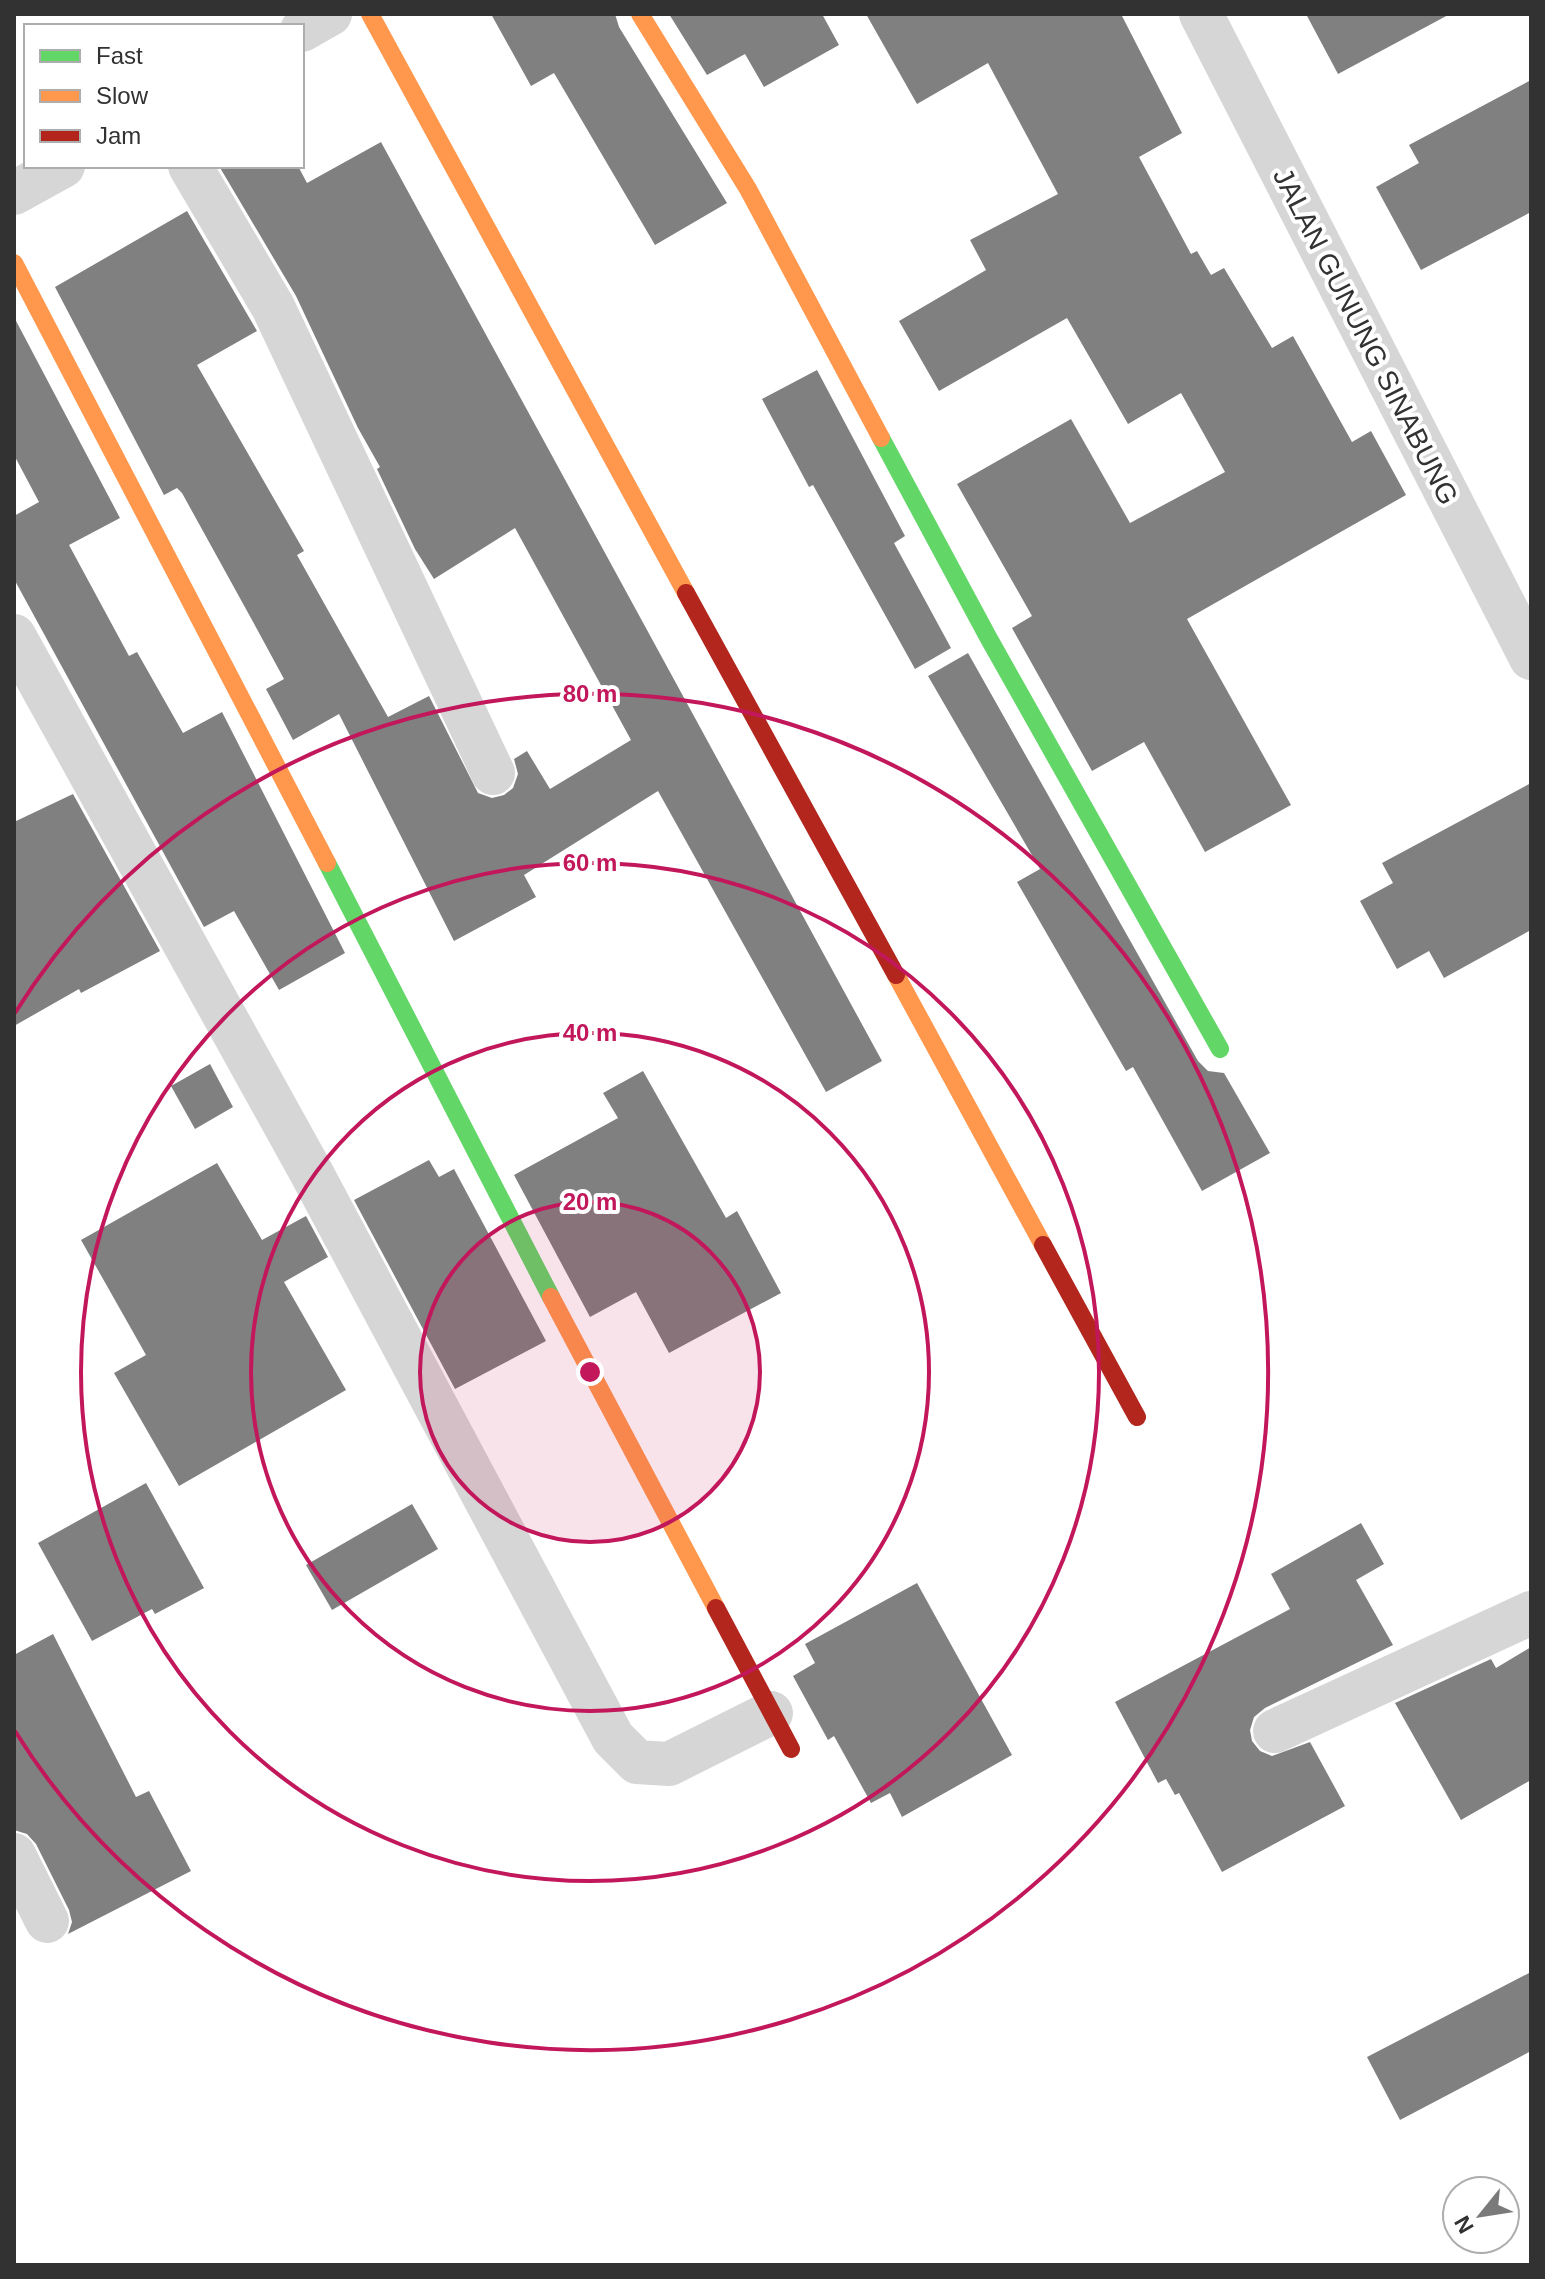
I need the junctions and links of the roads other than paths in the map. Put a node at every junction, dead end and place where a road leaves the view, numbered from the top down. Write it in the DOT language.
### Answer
graph roads {
  1 [pos="330,14"];
  2 [pos="370,14"];
  3 [pos="640,14"];
  4 [pos="1201,14"];
  5 [pos="304,29"];
  6 [pos="59,168"];
  7 [pos="191,168"];
  8 [pos="14,193"];
  9 [pos="14,263"];
  10 [pos="14,636"];
  11 [pos="1531,658"];
  12 [pos="493,773"];
  13 [pos="1220,1049"];
  14 [pos="1137,1417"];
  15 [pos="1531,1613"];
  16 [pos="781,1731"];
  17 [pos="1275,1731"];
  18 [pos="14,1855"];
  19 [pos="47,1921"];
  1 -- 5 [label="street"];
  2 -- 14 [label="street"];
  3 -- 13 [label="street"];
  4 -- 11 [label="street, JALAN GUNUNG SINABUNG"];
  6 -- 8 [label="street"];
  7 -- 12 [label="street"];
  9 -- 16 [label="street"];
  10 -- 16 [label="street"];
  15 -- 17 [label="street"];
  18 -- 19 [label="street"];
}
